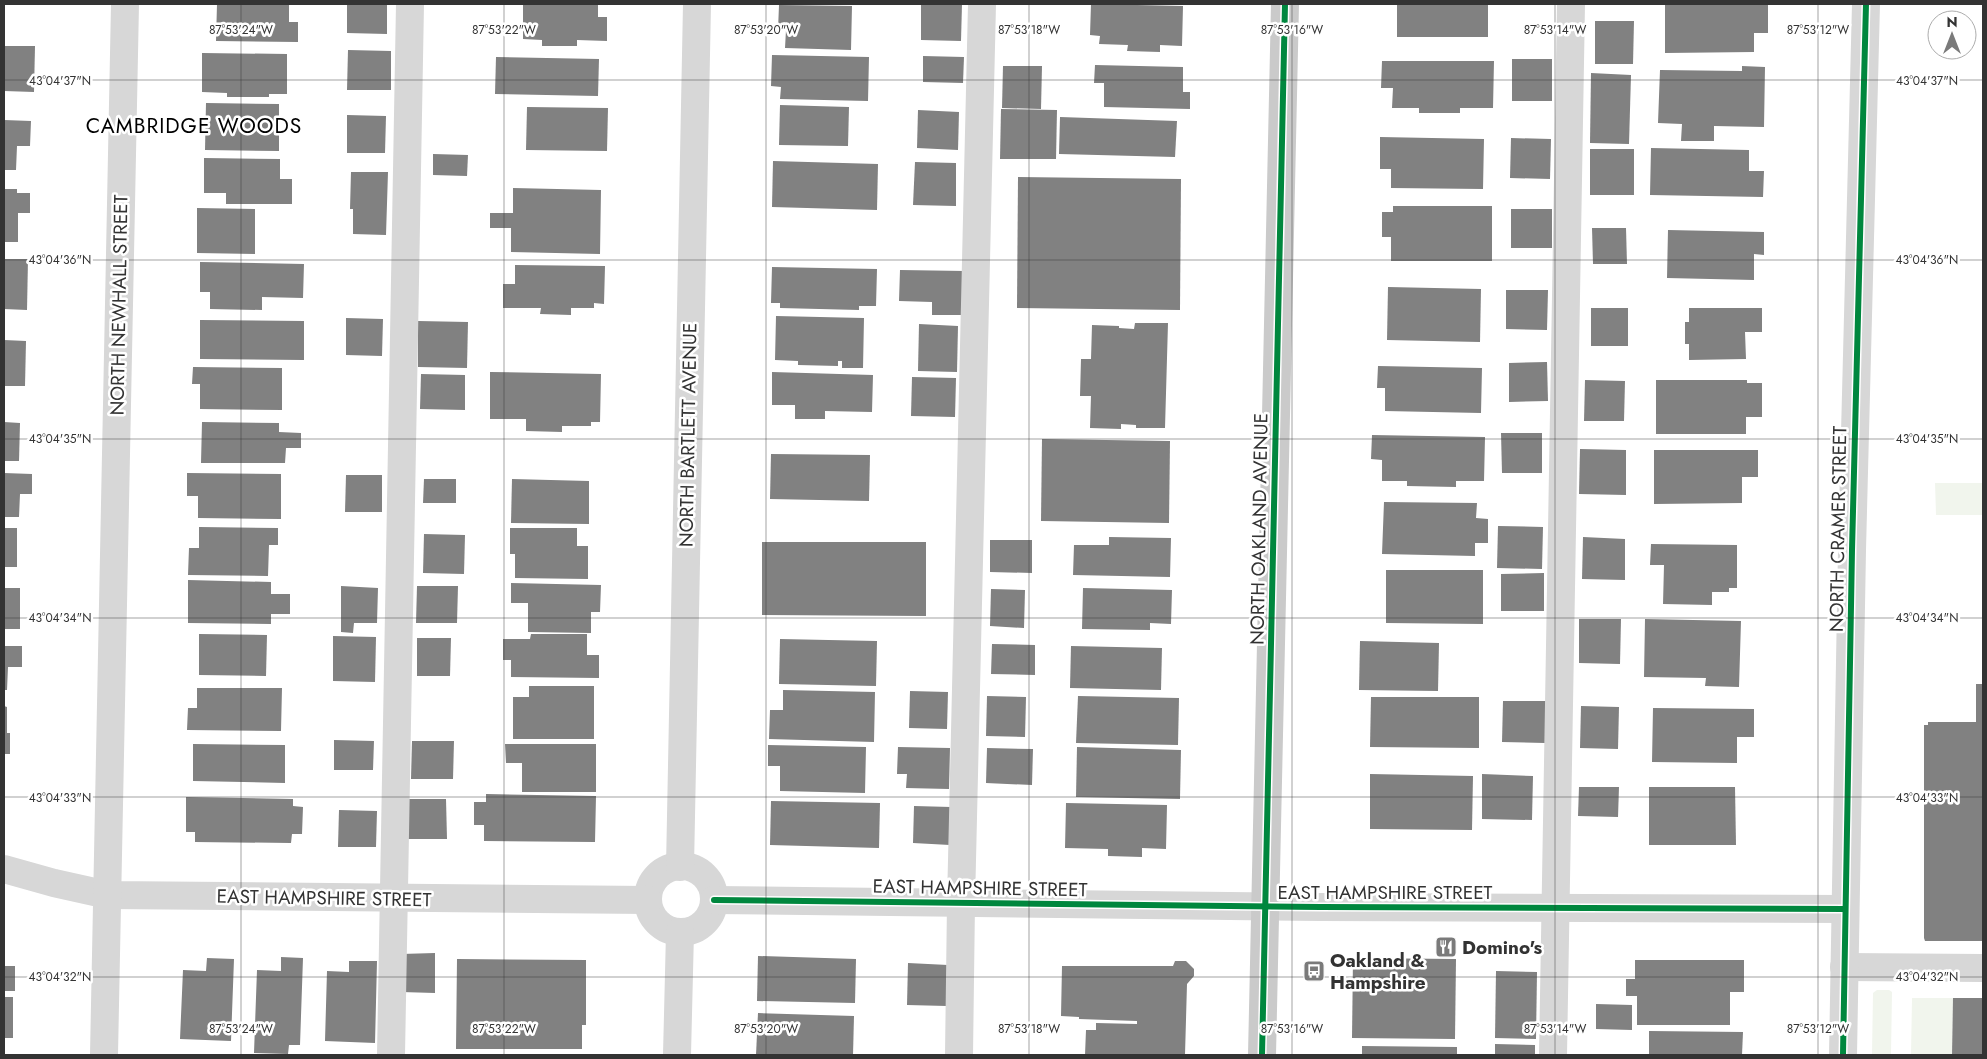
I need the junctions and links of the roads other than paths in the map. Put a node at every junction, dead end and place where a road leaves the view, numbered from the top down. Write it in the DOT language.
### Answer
graph roads {
  1 [pos="125,4"];
  2 [pos="410,4"];
  3 [pos="697,4"];
  4 [pos="982,4"];
  5 [pos="1285,4"];
  6 [pos="1571,4"];
  7 [pos="1866,4"];
  8 [pos="680,866"];
  9 [pos="4,869"];
  10 [pos="108,895"];
  11 [pos="395,899"];
  12 [pos="648,900"];
  13 [pos="714,900"];
  14 [pos="961,903"];
  15 [pos="1266,906"];
  16 [pos="1556,908"];
  17 [pos="1845,909"];
  18 [pos="680,932"];
  19 [pos="1844,967"];
  20 [pos="1983,968"];
  21 [pos="104,1055"];
  22 [pos="391,1055"];
  23 [pos="678,1055"];
  24 [pos="959,1055"];
  25 [pos="1262,1055"];
  26 [pos="1553,1055"];
  27 [pos="1843,1055"];
  1 -- 10 [label="street, NORTH NEWHALL STREET"];
  2 -- 11 [label="street"];
  3 -- 8 [label="street, NORTH BARTLETT AVENUE"];
  4 -- 14 [label="street"];
  5 -- 15 [label="main road, NORTH OAKLAND AVENUE"];
  6 -- 16 [label="street"];
  7 -- 17 [label="street, NORTH CRAMER STREET"];
  8 -- 12 [label="street"];
  8 -- 13 [label="street"];
  9 -- 10 [label="street, EAST HAMPSHIRE STREET"];
  10 -- 11 [label="street, EAST HAMPSHIRE STREET"];
  10 -- 21 [label="street, NORTH NEWHALL STREET"];
  11 -- 12 [label="street, EAST HAMPSHIRE STREET"];
  11 -- 22 [label="street"];
  12 -- 18 [label="street"];
  13 -- 14 [label="street, EAST HAMPSHIRE STREET"];
  13 -- 18 [label="street"];
  14 -- 15 [label="street, EAST HAMPSHIRE STREET"];
  14 -- 24 [label="street"];
  15 -- 16 [label="street, EAST HAMPSHIRE STREET"];
  15 -- 25 [label="main road, NORTH OAKLAND AVENUE"];
  16 -- 17 [label="street, EAST HAMPSHIRE STREET"];
  16 -- 26 [label="street"];
  17 -- 19 [label="street, NORTH CRAMER STREET"];
  18 -- 23 [label="street"];
  19 -- 20 [label="street"];
  19 -- 27 [label="street, NORTH CRAMER STREET"];
}
